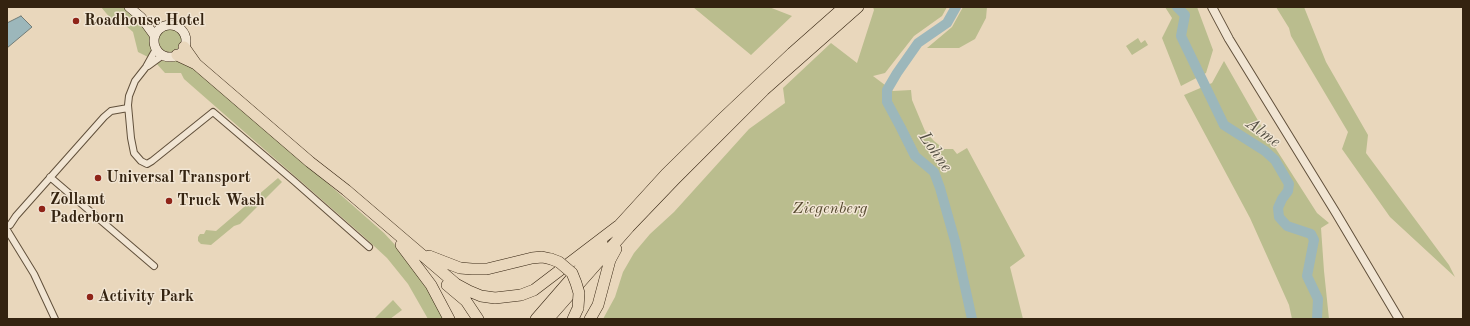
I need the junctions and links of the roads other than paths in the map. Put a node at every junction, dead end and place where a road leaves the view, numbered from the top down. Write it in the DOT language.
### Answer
graph roads {
  1 [pos="129,7"];
  2 [pos="844,7"];
  3 [pos="858,7"];
  4 [pos="1212,7"];
  5 [pos="141,17"];
  6 [pos="162,27"];
  7 [pos="154,35"];
  8 [pos="156,48"];
  9 [pos="180,51"];
  10 [pos="163,55"];
  11 [pos="146,67"];
  12 [pos="762,87"];
  13 [pos="128,108"];
  14 [pos="50,177"];
  15 [pos="9,227"];
  16 [pos="623,227"];
  17 [pos="401,240"];
  18 [pos="369,247"];
  19 [pos="154,266"];
  20 [pos="55,319"];
  21 [pos="449,319"];
  22 [pos="478,319"];
  23 [pos="536,319"];
  24 [pos="548,319"];
  25 [pos="573,319"];
  26 [pos="590,319"];
  27 [pos="1399,319"];
  1 -- 5 [label="main road"];
  2 -- 12 [label="highway"];
  3 -- 12 [label="highway"];
  4 -- 27 [label="street"];
  5 -- 6 [label="main road"];
  5 -- 7 [label="main road"];
  6 -- 7 [label="main road"];
  6 -- 9 [label="main road"];
  7 -- 8 [label="main road"];
  8 -- 10 [label="main road"];
  8 -- 11 [label="street"];
  9 -- 10 [label="main road"];
  9 -- 17 [label="highway"];
  10 -- 11 [label="street"];
  11 -- 13 [label="street"];
  12 -- 16 [label="highway"];
  13 -- 14 [label="street"];
  13 -- 18 [label="street"];
  14 -- 15 [label="street"];
  14 -- 19 [label="street"];
  15 -- 20 [label="street"];
  16 -- 17 [label="highway"];
  16 -- 23 [label="highway"];
  16 -- 24 [label="highway"];
  16 -- 26 [label="highway"];
  17 -- 21 [label="highway"];
  17 -- 22 [label="highway"];
  17 -- 25 [label="highway, bridge"];
}
